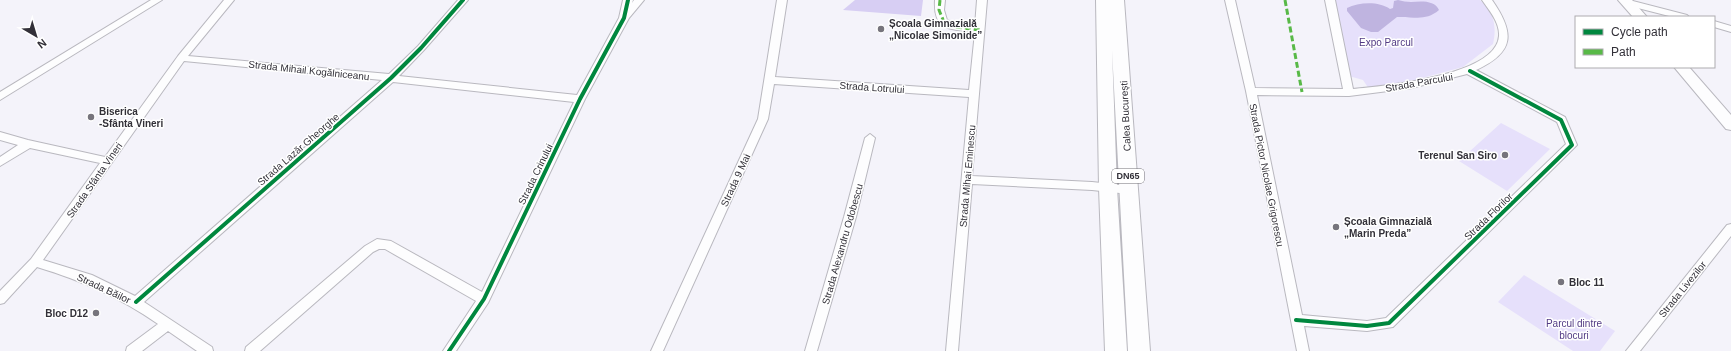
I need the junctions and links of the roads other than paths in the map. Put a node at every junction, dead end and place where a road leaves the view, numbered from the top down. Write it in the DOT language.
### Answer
graph roads {
  1 [pos="157,0"];
  2 [pos="229,0"];
  3 [pos="463,0"];
  4 [pos="628,0"];
  5 [pos="639,0"];
  6 [pos="782,0"];
  7 [pos="940,0"];
  8 [pos="982,0"];
  9 [pos="1102,0"];
  10 [pos="1117,0"];
  11 [pos="1230,0"];
  12 [pos="1330,0"];
  13 [pos="1487,0"];
  14 [pos="1627,1"];
  15 [pos="1639,16"];
  16 [pos="1680,16"];
  17 [pos="624,18"];
  18 [pos="1715,24"];
  19 [pos="1731,29"];
  20 [pos="980,30"];
  21 [pos="181,58"];
  22 [pos="1682,68"];
  23 [pos="1470,71"];
  24 [pos="391,78"];
  25 [pos="769,80"];
  26 [pos="1251,91"];
  27 [pos="1349,93"];
  28 [pos="974,94"];
  29 [pos="0,97"];
  30 [pos="580,99"];
  31 [pos="1731,125"];
  32 [pos="0,136"];
  33 [pos="870,138"];
  34 [pos="28,144"];
  35 [pos="107,161"];
  36 [pos="0,162"];
  37 [pos="967,180"];
  38 [pos="1108,188"];
  39 [pos="1129,190"];
  40 [pos="1731,228"];
  41 [pos="35,262"];
  42 [pos="484,298"];
  43 [pos="0,299"];
  44 [pos="136,302"];
  45 [pos="1296,320"];
  46 [pos="167,324"];
  47 [pos="132,351"];
  48 [pos="207,351"];
  49 [pos="250,351"];
  50 [pos="449,351"];
  51 [pos="657,351"];
  52 [pos="811,351"];
  53 [pos="952,351"];
  54 [pos="1116,351"];
  55 [pos="1139,351"];
  56 [pos="1303,351"];
  57 [pos="1632,351"];
  1 -- 29 [label="street"];
  2 -- 21 [label="street, Strada Sfânta Vineri"];
  3 -- 24 [label="street, Strada Lazăr Gheorghe"];
  4 -- 17 [label="street, Strada Crinului"];
  5 -- 17 [label="street"];
  6 -- 25 [label="street, Strada 9 Mai"];
  7 -- 20 [label="street"];
  8 -- 20 [label="street, Strada Mihai Eminescu"];
  9 -- 38 [label="main road, Calea București / DN65"];
  10 -- 39 [label="main road, Calea București / DN65"];
  11 -- 26 [label="street, Strada Pictor Nicolae Grigorescu"];
  12 -- 27 [label="street"];
  13 -- 23 [label="street, Strada Parcului"];
  14 -- 15 [label="street"];
  14 -- 16 [label="street"];
  17 -- 30 [label="street, Strada Crinului"];
  18 -- 19 [label="street"];
  20 -- 28 [label="street, Strada Mihai Eminescu"];
  21 -- 24 [label="street, Strada Mihail Kogălniceanu"];
  21 -- 35 [label="street, Strada Sfânta Vineri"];
  22 -- 31 [label="street"];
  23 -- 27 [label="street, Strada Parcului"];
  23 -- 45 [label="street, Strada Florilor"];
  24 -- 30 [label="street, Strada Mihail Kogălniceanu"];
  24 -- 44 [label="street, Strada Lazăr Gheorghe"];
  25 -- 28 [label="street, Strada Lotrului"];
  25 -- 51 [label="street, Strada 9 Mai"];
  26 -- 27 [label="street, Strada Parcului"];
  26 -- 45 [label="street, Strada Pictor Nicolae Grigorescu"];
  28 -- 37 [label="street, Strada Mihai Eminescu"];
  30 -- 42 [label="street, Strada Crinului"];
  32 -- 34 [label="street"];
  33 -- 52 [label="street, Strada Alexandru Odobescu"];
  34 -- 35 [label="street"];
  34 -- 36 [label="street"];
  35 -- 41 [label="street, Strada Sfânta Vineri"];
  37 -- 38 [label="street"];
  37 -- 53 [label="street, Strada Mihai Eminescu"];
  38 -- 39 [label="street"];
  38 -- 54 [label="main road, Calea București / DN65"];
  39 -- 55 [label="main road, Calea București / DN65"];
  40 -- 57 [label="street, Strada Livezilor"];
  41 -- 43 [label="street, Strada Sfânta Vineri"];
  41 -- 44 [label="street, Strada Băilor"];
  42 -- 49 [label="street"];
  42 -- 50 [label="street, Strada Crinului"];
  44 -- 46 [label="street, Strada Băilor"];
  45 -- 56 [label="street, Strada Pictor Nicolae Grigorescu"];
  46 -- 47 [label="street"];
  46 -- 48 [label="street, Strada Băilor"];
}
